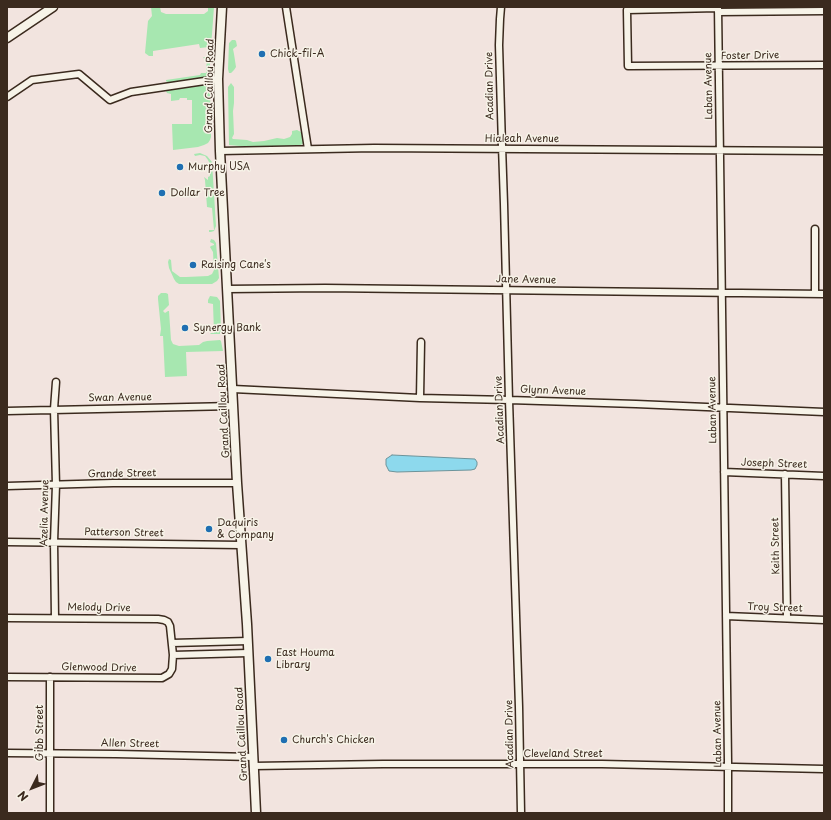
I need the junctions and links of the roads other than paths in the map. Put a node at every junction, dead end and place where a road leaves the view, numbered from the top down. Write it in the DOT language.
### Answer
graph roads {
  1 [pos="53,7"];
  2 [pos="222,7"];
  3 [pos="286,7"];
  4 [pos="501,7"];
  5 [pos="718,9"];
  6 [pos="824,11"];
  7 [pos="7,38"];
  8 [pos="824,65"];
  9 [pos="719,66"];
  10 [pos="218,79"];
  11 [pos="7,97"];
  12 [pos="502,148"];
  13 [pos="308,149"];
  14 [pos="220,150"];
  15 [pos="720,150"];
  16 [pos="824,151"];
  17 [pos="815,229"];
  18 [pos="227,289"];
  19 [pos="506,290"];
  20 [pos="722,293"];
  21 [pos="814,294"];
  22 [pos="824,294"];
  23 [pos="422,342"];
  24 [pos="56,382"];
  25 [pos="233,389"];
  26 [pos="420,398"];
  27 [pos="509,400"];
  28 [pos="233,406"];
  29 [pos="723,407"];
  30 [pos="54,409"];
  31 [pos="7,411"];
  32 [pos="824,412"];
  33 [pos="724,472"];
  34 [pos="785,474"];
  35 [pos="824,476"];
  36 [pos="237,483"];
  37 [pos="56,485"];
  38 [pos="7,486"];
  39 [pos="7,542"];
  40 [pos="54,542"];
  41 [pos="241,545"];
  42 [pos="726,616"];
  43 [pos="7,618"];
  44 [pos="55,618"];
  45 [pos="787,618"];
  46 [pos="824,620"];
  47 [pos="248,641"];
  48 [pos="172,643"];
  49 [pos="248,654"];
  50 [pos="173,655"];
  51 [pos="7,677"];
  52 [pos="50,677"];
  53 [pos="7,753"];
  54 [pos="50,753"];
  55 [pos="253,757"];
  56 [pos="520,764"];
  57 [pos="253,766"];
  58 [pos="728,766"];
  59 [pos="824,769"];
  60 [pos="50,813"];
  61 [pos="256,813"];
  62 [pos="522,813"];
  63 [pos="728,813"];
  1 -- 7 [label="main road"];
  2 -- 10 [label="main road, Grand Caillou Road"];
  3 -- 13 [label="street"];
  4 -- 12 [label="street, Acadian Drive"];
  5 -- 6 [label="street"];
  5 -- 9 [label="street, Laban Avenue"];
  5 -- 9 [label="street, Foster Drive"];
  8 -- 9 [label="street, Foster Drive"];
  9 -- 15 [label="street, Laban Avenue"];
  10 -- 11 [label="street"];
  10 -- 14 [label="main road, Grand Caillou Road"];
  12 -- 13 [label="street, Hialeah Avenue"];
  12 -- 15 [label="street, Hialeah Avenue"];
  12 -- 19 [label="street, Acadian Drive"];
  13 -- 14 [label="street, Hialeah Avenue"];
  14 -- 18 [label="main road, Grand Caillou Road"];
  15 -- 16 [label="street, Hialeah Avenue"];
  15 -- 20 [label="street, Laban Avenue"];
  17 -- 21 [label="street"];
  18 -- 19 [label="street, Jane Avenue"];
  18 -- 25 [label="main road, Grand Caillou Road"];
  19 -- 20 [label="street, Jane Avenue"];
  19 -- 27 [label="street, Acadian Drive"];
  20 -- 21 [label="street, Jane Avenue"];
  20 -- 29 [label="street, Laban Avenue"];
  21 -- 22 [label="street, Jane Avenue"];
  23 -- 26 [label="street"];
  24 -- 30 [label="street, Azelia Avenue"];
  25 -- 26 [label="street, Glynn Avenue"];
  25 -- 28 [label="main road, Grand Caillou Road"];
  26 -- 27 [label="street, Glynn Avenue"];
  27 -- 29 [label="street, Glynn Avenue"];
  27 -- 56 [label="street, Acadian Drive"];
  28 -- 30 [label="street, Swan Avenue"];
  28 -- 36 [label="main road, Grand Caillou Road"];
  29 -- 32 [label="street, Glynn Avenue"];
  29 -- 33 [label="street, Laban Avenue"];
  30 -- 31 [label="street, Swan Avenue"];
  30 -- 37 [label="street, Azelia Avenue"];
  33 -- 34 [label="street, Joseph Street"];
  33 -- 42 [label="street, Laban Avenue"];
  34 -- 35 [label="street, Joseph Street"];
  34 -- 45 [label="street, Keith Street"];
  36 -- 37 [label="street, Grande Street"];
  36 -- 41 [label="main road, Grand Caillou Road"];
  37 -- 38 [label="street, Grande Street"];
  37 -- 40 [label="street, Azelia Avenue"];
  39 -- 40 [label="street, Patterson Street"];
  40 -- 41 [label="street, Patterson Street"];
  40 -- 44 [label="street, Azelia Avenue"];
  41 -- 47 [label="main road, Grand Caillou Road"];
  42 -- 45 [label="street, Troy Street"];
  42 -- 58 [label="street, Laban Avenue"];
  43 -- 44 [label="street, Melody Drive"];
  44 -- 48 [label="street, Melody Drive"];
  45 -- 46 [label="street, Troy Street"];
  47 -- 48 [label="street"];
  47 -- 49 [label="main road, Grand Caillou Road"];
  48 -- 50 [label="street, Melody Drive"];
  49 -- 50 [label="street"];
  49 -- 55 [label="main road, Grand Caillou Road"];
  50 -- 52 [label="street, Glenwood Drive"];
  51 -- 52 [label="street, Glenwood Drive"];
  52 -- 54 [label="street, Gibb Street"];
  53 -- 54 [label="street, Allen Street"];
  54 -- 55 [label="street, Allen Street"];
  54 -- 60 [label="street, Gibb Street"];
  55 -- 57 [label="main road, Grand Caillou Road"];
  56 -- 57 [label="street, Cleveland Street"];
  56 -- 58 [label="street, Cleveland Street"];
  56 -- 62 [label="street, Acadian Drive"];
  57 -- 61 [label="main road, Grand Caillou Road"];
  58 -- 59 [label="street, Cleveland Street"];
  58 -- 63 [label="street, Laban Avenue"];
}
